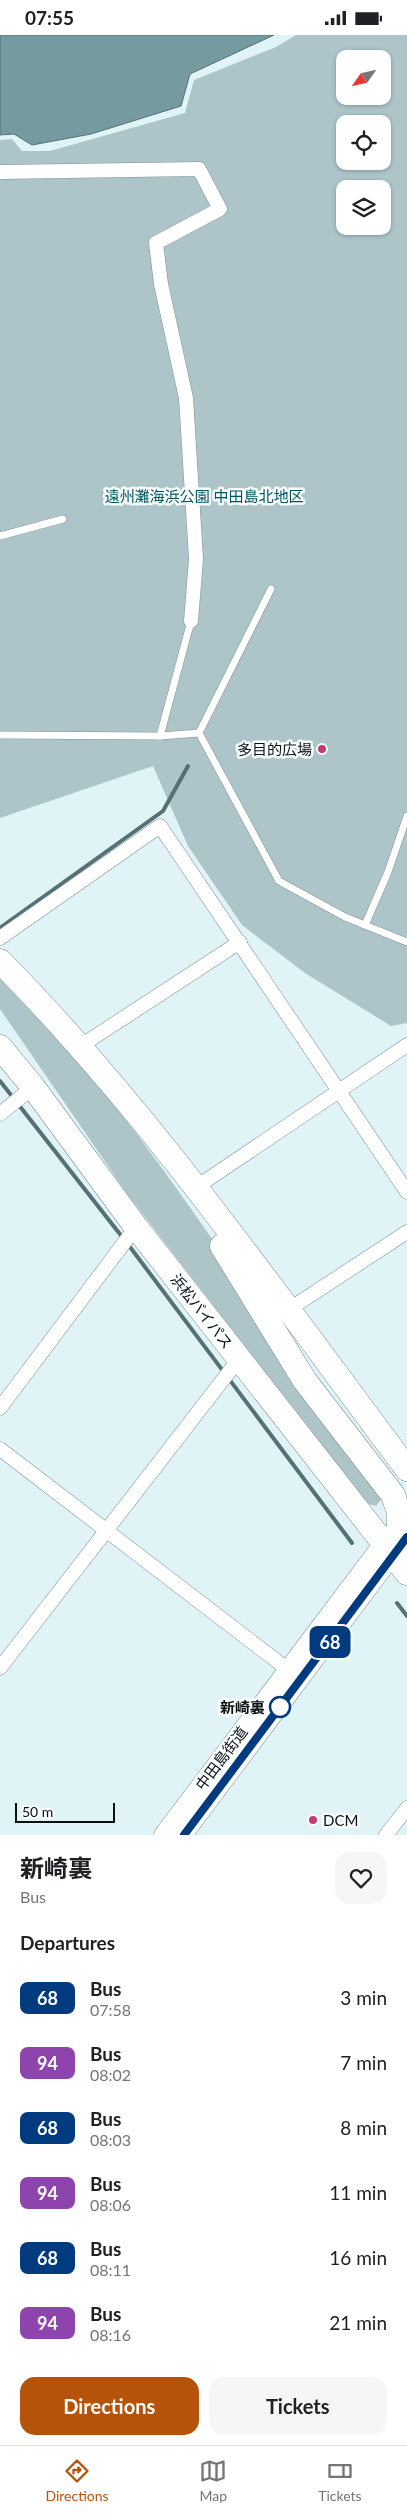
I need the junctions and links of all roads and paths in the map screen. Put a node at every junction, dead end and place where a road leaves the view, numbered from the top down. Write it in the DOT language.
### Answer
graph roads {
  1 [pos="0,172"];
  2 [pos="63,519"];
  3 [pos="0,536"];
  4 [pos="271,589"];
  5 [pos="191,621"];
  6 [pos="199,733"];
  7 [pos="0,735"];
  8 [pos="160,736"];
  9 [pos="407,816"];
  10 [pos="365,925"];
  11 [pos="0,938"];
  12 [pos="240,942"];
  13 [pos="407,942"];
  14 [pos="0,961"];
  15 [pos="407,1045"];
  16 [pos="0,1047"];
  17 [pos="79,1047"];
  18 [pos="339,1090"];
  19 [pos="28,1091"];
  20 [pos="5,1110"];
  21 [pos="164,1147"];
  22 [pos="195,1188"];
  23 [pos="407,1192"];
  24 [pos="133,1230"];
  25 [pos="407,1233"];
  26 [pos="288,1310"];
  27 [pos="235,1363"];
  28 [pos="0,1408"];
  29 [pos="0,1449"];
  30 [pos="407,1469"];
  31 [pos="105,1530"];
  32 [pos="399,1542"];
  33 [pos="0,1668"];
  34 [pos="295,1675"];
  35 [pos="407,1808"];
  36 [pos="163,1835"];
  37 [pos="184,1835"];
  38 [pos="386,1835"];
  1 -- 5 [label="street"];
  2 -- 3 [label="lane"];
  4 -- 6 [label="lane"];
  5 -- 8 [label="lane"];
  6 -- 8 [label="lane"];
  6 -- 10 [label="lane"];
  7 -- 8 [label="lane"];
  9 -- 10 [label="lane"];
  10 -- 13 [label="lane"];
  11 -- 12 [label="street"];
  12 -- 17 [label="street"];
  12 -- 18 [label="street"];
  14 -- 17 [label="highway"];
  15 -- 18 [label="street"];
  16 -- 19 [label="highway, 浜松バイパス"];
  17 -- 21 [label="highway"];
  18 -- 22 [label="street"];
  18 -- 23 [label="street"];
  19 -- 20 [label="street"];
  19 -- 24 [label="highway, 浜松バイパス"];
  21 -- 22 [label="highway"];
  21 -- 32 [label="highway"];
  22 -- 26 [label="highway"];
  24 -- 27 [label="highway, 浜松バイパス"];
  24 -- 28 [label="street"];
  25 -- 26 [label="street"];
  26 -- 30 [label="highway"];
  27 -- 31 [label="street"];
  27 -- 32 [label="highway, 浜松バイパス"];
  29 -- 31 [label="street"];
  31 -- 33 [label="street"];
  31 -- 34 [label="street"];
  32 -- 34 [label="street, 中田島街道"];
  34 -- 36 [label="street, 中田島街道"];
  34 -- 37 [label="street, 中田島街道"];
  35 -- 38 [label="street"];
}
